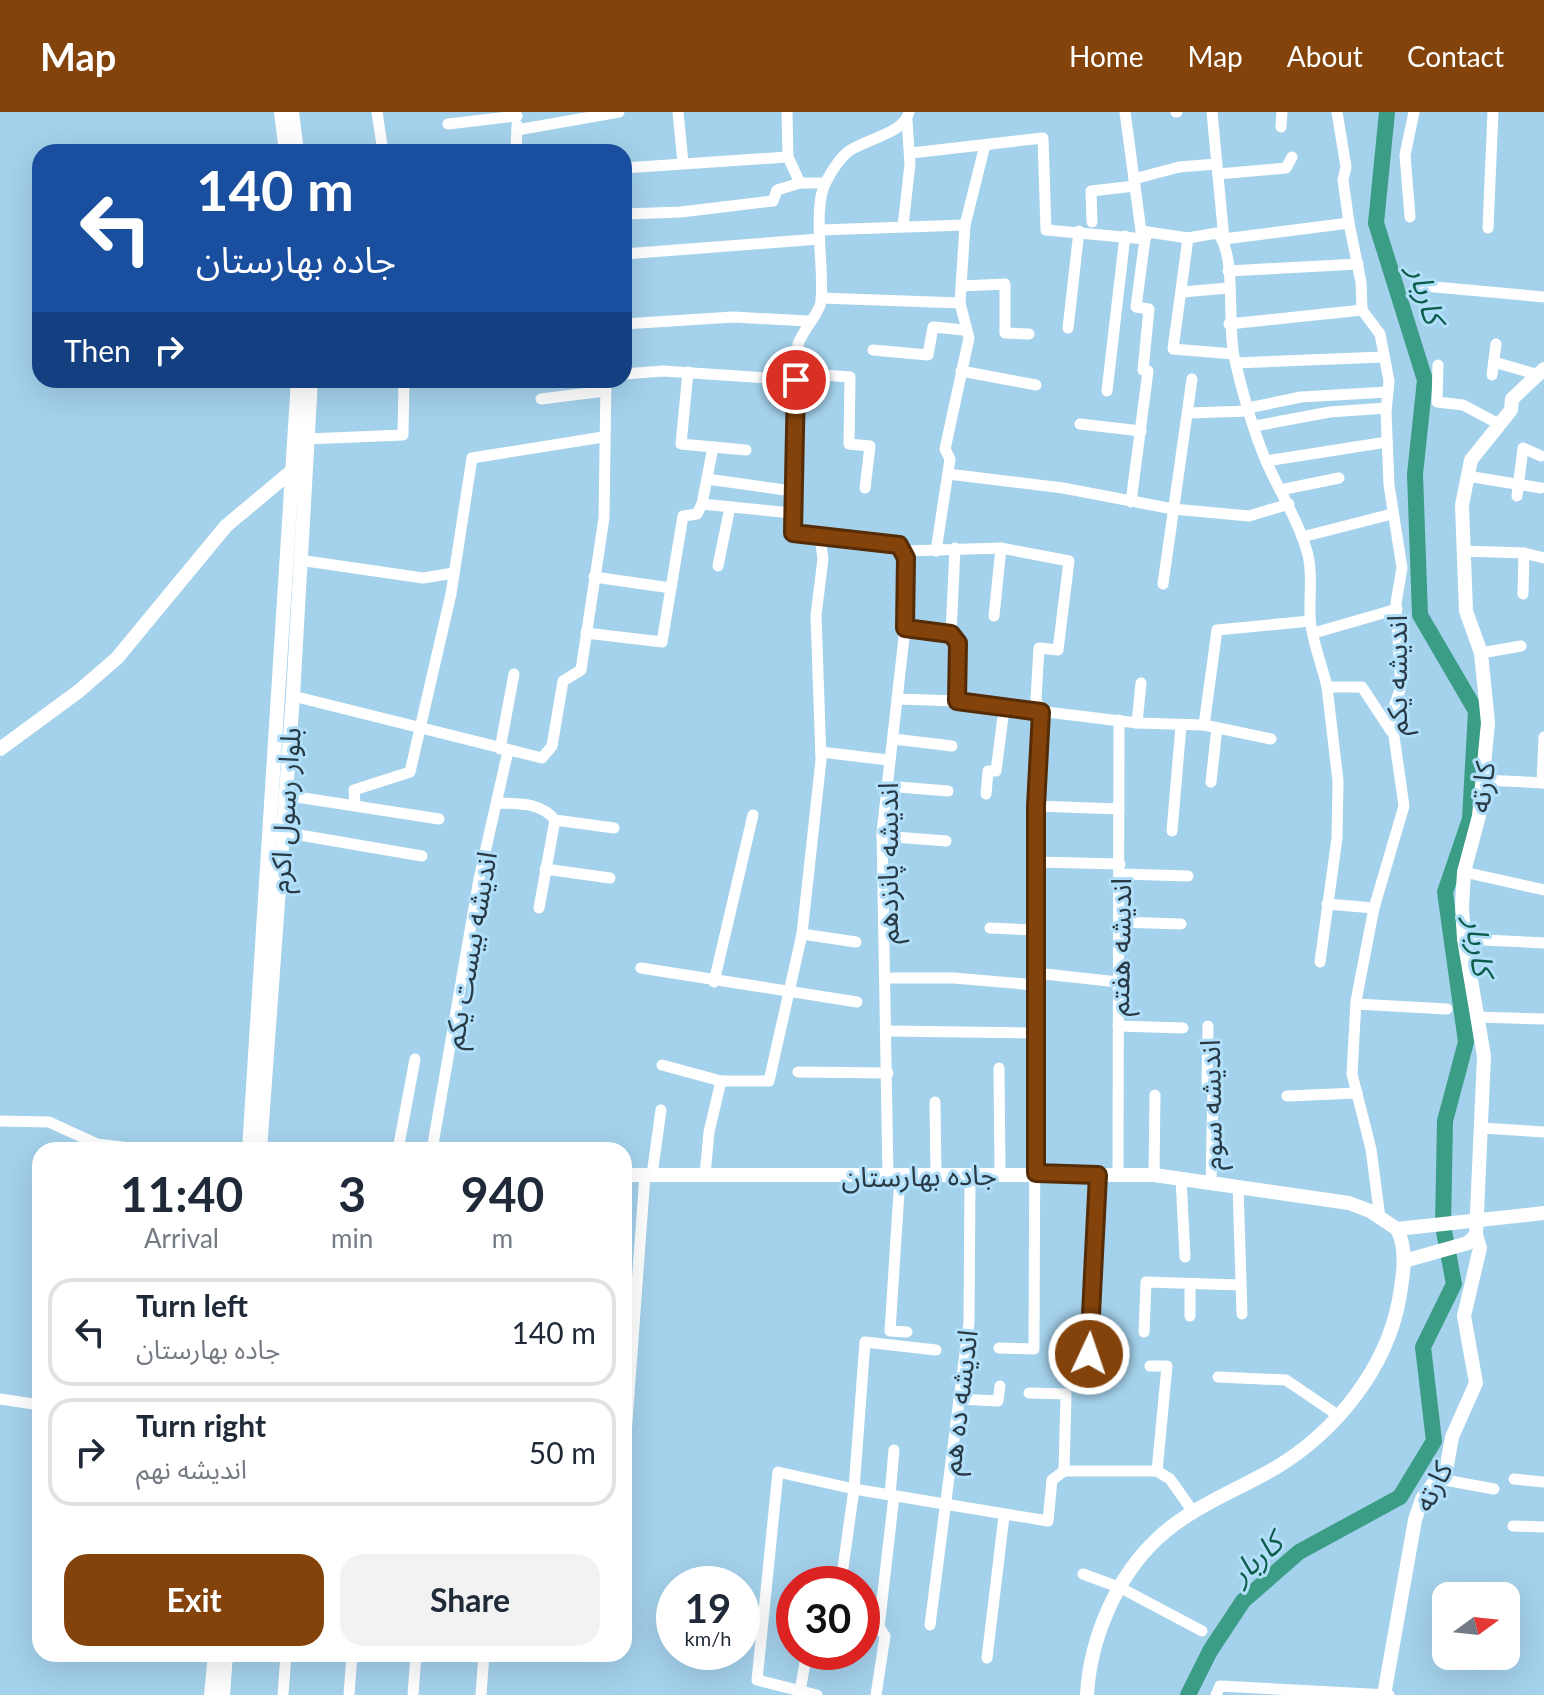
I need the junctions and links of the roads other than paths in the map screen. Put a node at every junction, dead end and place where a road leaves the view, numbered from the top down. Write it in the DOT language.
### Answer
graph roads {
  1 [pos="281,112"];
  2 [pos="292,112"];
  3 [pos="377,112"];
  4 [pos="619,112"];
  5 [pos="678,112"];
  6 [pos="787,112"];
  7 [pos="1125,112"];
  8 [pos="1212,112"];
  9 [pos="1282,112"];
  10 [pos="1337,112"];
  11 [pos="1414,112"];
  12 [pos="1493,112"];
  13 [pos="594,113"];
  14 [pos="517,114"];
  15 [pos="908,116"];
  16 [pos="448,124"];
  17 [pos="1281,127"];
  18 [pos="517,130"];
  19 [pos="285,144"];
  20 [pos="296,144"];
  21 [pos="382,144"];
  22 [pos="516,144"];
  23 [pos="985,145"];
  24 [pos="911,153"];
  25 [pos="788,157"];
  26 [pos="1292,157"];
  27 [pos="683,163"];
  28 [pos="632,167"];
  29 [pos="1217,169"];
  30 [pos="1134,182"];
  31 [pos="800,183"];
  32 [pos="824,183"];
  33 [pos="632,214"];
  34 [pos="1410,217"];
  35 [pos="1092,222"];
  36 [pos="1349,223"];
  37 [pos="965,225"];
  38 [pos="903,226"];
  39 [pos="1488,228"];
  40 [pos="1079,231"];
  41 [pos="820,235"];
  42 [pos="1146,235"];
  43 [pos="1125,236"];
  44 [pos="1188,238"];
  45 [pos="1224,239"];
  46 [pos="632,253"];
  47 [pos="1358,264"];
  48 [pos="1228,271"];
  49 [pos="962,286"];
  50 [pos="1424,286"];
  51 [pos="1228,288"];
  52 [pos="1182,292"];
  53 [pos="1544,297"];
  54 [pos="821,298"];
  55 [pos="960,303"];
  56 [pos="1362,310"];
  57 [pos="808,321"];
  58 [pos="632,323"];
  59 [pos="1229,324"];
  60 [pos="1068,328"];
  61 [pos="964,330"];
  62 [pos="1029,334"];
  63 [pos="1496,344"];
  64 [pos="873,350"];
  65 [pos="1383,357"];
  66 [pos="1235,359"];
  67 [pos="1494,362"];
  68 [pos="1438,365"];
  69 [pos="961,371"];
  70 [pos="688,372"];
  71 [pos="1542,372"];
  72 [pos="632,374"];
  73 [pos="823,375"];
  74 [pos="1492,375"];
  75 [pos="1192,379"];
  76 [pos="796,380"];
  77 [pos="1036,385"];
  78 [pos="298,388"];
  79 [pos="310,388"];
  80 [pos="404,388"];
  81 [pos="592,388"];
  82 [pos="606,388"];
  83 [pos="1107,391"];
  84 [pos="1388,392"];
  85 [pos="541,399"];
  86 [pos="1386,408"];
  87 [pos="1249,409"];
  88 [pos="1188,413"];
  89 [pos="1080,424"];
  90 [pos="1499,424"];
  91 [pos="1255,426"];
  92 [pos="1141,431"];
  93 [pos="603,437"];
  94 [pos="307,439"];
  95 [pos="1387,442"];
  96 [pos="713,447"];
  97 [pos="746,450"];
  98 [pos="1541,456"];
  99 [pos="1266,461"];
  100 [pos="300,469"];
  101 [pos="948,474"];
  102 [pos="1467,476"];
  103 [pos="1339,478"];
  104 [pos="707,479"];
  105 [pos="1518,481"];
  106 [pos="865,488"];
  107 [pos="1541,488"];
  108 [pos="1280,490"];
  109 [pos="792,491"];
  110 [pos="1517,496"];
  111 [pos="1131,502"];
  112 [pos="702,504"];
  113 [pos="1289,504"];
  114 [pos="730,507"];
  115 [pos="1173,509"];
  116 [pos="791,513"];
  117 [pos="1392,514"];
  118 [pos="820,537"];
  119 [pos="1302,537"];
  120 [pos="955,548"];
  121 [pos="1001,548"];
  122 [pos="905,551"];
  123 [pos="936,551"];
  124 [pos="1463,551"];
  125 [pos="1524,553"];
  126 [pos="1544,558"];
  127 [pos="299,560"];
  128 [pos="718,566"];
  129 [pos="454,573"];
  130 [pos="594,577"];
  131 [pos="1163,584"];
  132 [pos="671,588"];
  133 [pos="1523,594"];
  134 [pos="1397,609"];
  135 [pos="994,616"];
  136 [pos="1312,627"];
  137 [pos="905,628"];
  138 [pos="586,633"];
  139 [pos="951,634"];
  140 [pos="1521,646"];
  141 [pos="1481,653"];
  142 [pos="514,674"];
  143 [pos="1141,683"];
  144 [pos="1327,687"];
  145 [pos="293,696"];
  146 [pos="897,699"];
  147 [pos="957,701"];
  148 [pos="1004,709"];
  149 [pos="1041,712"];
  150 [pos="1119,720"];
  151 [pos="1137,723"];
  152 [pos="1204,725"];
  153 [pos="1181,726"];
  154 [pos="1217,728"];
  155 [pos="421,731"];
  156 [pos="1391,731"];
  157 [pos="1544,737"];
  158 [pos="894,739"];
  159 [pos="1271,739"];
  160 [pos="952,746"];
  161 [pos="0,749"];
  162 [pos="504,750"];
  163 [pos="821,752"];
  164 [pos="888,760"];
  165 [pos="1483,780"];
  166 [pos="1211,782"];
  167 [pos="1543,783"];
  168 [pos="886,786"];
  169 [pos="948,791"];
  170 [pos="986,794"];
  171 [pos="284,795"];
  172 [pos="498,803"];
  173 [pos="355,806"];
  174 [pos="1036,806"];
  175 [pos="1119,809"];
  176 [pos="753,815"];
  177 [pos="439,819"];
  178 [pos="555,820"];
  179 [pos="614,828"];
  180 [pos="1172,831"];
  181 [pos="282,832"];
  182 [pos="882,836"];
  183 [pos="946,841"];
  184 [pos="422,856"];
  185 [pos="1036,862"];
  186 [pos="545,869"];
  187 [pos="1120,869"];
  188 [pos="1464,872"];
  189 [pos="1188,876"];
  190 [pos="610,878"];
  191 [pos="1544,890"];
  192 [pos="1327,904"];
  193 [pos="539,908"];
  194 [pos="1374,908"];
  195 [pos="1119,922"];
  196 [pos="1181,924"];
  197 [pos="990,928"];
  198 [pos="1035,930"];
  199 [pos="802,934"];
  200 [pos="1464,939"];
  201 [pos="856,942"];
  202 [pos="1544,943"];
  203 [pos="1320,962"];
  204 [pos="641,968"];
  205 [pos="887,978"];
  206 [pos="1035,979"];
  207 [pos="714,982"];
  208 [pos="1118,982"];
  209 [pos="789,990"];
  210 [pos="857,1002"];
  211 [pos="1356,1004"];
  212 [pos="1447,1009"];
  213 [pos="1478,1017"];
  214 [pos="1544,1019"];
  215 [pos="1118,1026"];
  216 [pos="1208,1026"];
  217 [pos="1183,1028"];
  218 [pos="888,1031"];
  219 [pos="1035,1033"];
  220 [pos="415,1059"];
  221 [pos="662,1065"];
  222 [pos="999,1068"];
  223 [pos="798,1072"];
  224 [pos="888,1073"];
  225 [pos="721,1081"];
  226 [pos="1357,1093"];
  227 [pos="1155,1095"];
  228 [pos="1287,1096"];
  229 [pos="935,1102"];
  230 [pos="661,1110"];
  231 [pos="0,1121"];
  232 [pos="1481,1128"];
  233 [pos="1544,1132"];
  234 [pos="93,1142"];
  235 [pos="250,1142"];
  236 [pos="261,1142"];
  237 [pos="399,1142"];
  238 [pos="433,1142"];
  239 [pos="1000,1173"];
  240 [pos="1036,1173"];
  241 [pos="632,1175"];
  242 [pos="649,1175"];
  243 [pos="705,1175"];
  244 [pos="1098,1175"];
  245 [pos="1118,1175"];
  246 [pos="1154,1175"];
  247 [pos="894,1177"];
  248 [pos="936,1177"];
  249 [pos="970,1178"];
  250 [pos="1181,1178"];
  251 [pos="1211,1184"];
  252 [pos="1238,1186"];
  253 [pos="1544,1213"];
  254 [pos="1380,1218"];
  255 [pos="1397,1229"];
  256 [pos="1474,1233"];
  257 [pos="1403,1256"];
  258 [pos="1185,1257"];
  259 [pos="1190,1284"];
  260 [pos="1240,1285"];
  261 [pos="1242,1314"];
  262 [pos="1190,1316"];
  263 [pos="907,1332"];
  264 [pos="1144,1332"];
  265 [pos="999,1348"];
  266 [pos="936,1350"];
  267 [pos="1089,1354"];
  268 [pos="1150,1366"];
  269 [pos="632,1370"];
  270 [pos="1218,1377"];
  271 [pos="1000,1386"];
  272 [pos="1029,1393"];
  273 [pos="0,1399"];
  274 [pos="959,1399"];
  275 [pos="32,1404"];
  276 [pos="1339,1416"];
  277 [pos="894,1450"];
  278 [pos="1064,1471"];
  279 [pos="1157,1471"];
  280 [pos="1434,1478"];
  281 [pos="1514,1479"];
  282 [pos="1544,1482"];
  283 [pos="854,1489"];
  284 [pos="1494,1489"];
  285 [pos="892,1496"];
  286 [pos="945,1505"];
  287 [pos="1194,1513"];
  288 [pos="1004,1516"];
  289 [pos="1513,1526"];
  290 [pos="1544,1527"];
  291 [pos="843,1566"];
  292 [pos="1083,1574"];
  293 [pos="1121,1588"];
  294 [pos="930,1625"];
  295 [pos="1202,1631"];
  296 [pos="987,1658"];
  297 [pos="214,1662"];
  298 [pos="225,1662"];
  299 [pos="285,1662"];
  300 [pos="351,1662"];
  301 [pos="415,1662"];
  302 [pos="483,1662"];
  303 [pos="804,1670"];
  304 [pos="800,1691"];
  305 [pos="211,1695"];
  306 [pos="223,1695"];
  307 [pos="283,1695"];
  308 [pos="349,1695"];
  309 [pos="413,1695"];
  310 [pos="481,1695"];
  311 [pos="817,1695"];
  312 [pos="876,1695"];
  313 [pos="1087,1695"];
  314 [pos="1216,1695"];
  315 [pos="1387,1695"];
  1 -- 19 [label="street"];
  2 -- 20 [label="street"];
  3 -- 21 [label="street"];
  4 -- 13 [label="street"];
  5 -- 27 [label="street"];
  6 -- 25 [label="street"];
  7 -- 30 [label="street"];
  8 -- 29 [label="street"];
  9 -- 17 [label="street"];
  10 -- 36 [label="street, اندیشه یکم"];
  11 -- 34 [label="street"];
  12 -- 39 [label="street"];
  13 -- 18 [label="street"];
  14 -- 16 [label="street"];
  14 -- 18 [label="street"];
  15 -- 24 [label="street"];
  15 -- 32 [label="street"];
  18 -- 22 [label="street"];
  23 -- 24 [label="street"];
  23 -- 37 [label="street"];
  23 -- 40 [label="street"];
  24 -- 38 [label="street"];
  25 -- 27 [label="street"];
  25 -- 31 [label="street"];
  26 -- 29 [label="street"];
  27 -- 28 [label="street"];
  29 -- 30 [label="street"];
  29 -- 45 [label="street"];
  30 -- 35 [label="street"];
  30 -- 42 [label="street"];
  31 -- 32 [label="street"];
  31 -- 33 [label="street"];
  32 -- 41 [label="street"];
  36 -- 45 [label="street"];
  36 -- 47 [label="street, اندیشه یکم"];
  37 -- 38 [label="street"];
  37 -- 49 [label="street"];
  38 -- 41 [label="street"];
  40 -- 43 [label="street"];
  40 -- 60 [label="street"];
  41 -- 46 [label="street"];
  41 -- 54 [label="street"];
  42 -- 43 [label="street"];
  42 -- 44 [label="street"];
  42 -- 92 [label="street"];
  43 -- 83 [label="street"];
  44 -- 45 [label="street"];
  44 -- 52 [label="street"];
  45 -- 48 [label="street"];
  47 -- 48 [label="street"];
  47 -- 56 [label="street, اندیشه یکم"];
  48 -- 51 [label="street"];
  49 -- 55 [label="street"];
  49 -- 62 [label="street"];
  50 -- 53 [label="street"];
  51 -- 52 [label="street"];
  51 -- 59 [label="street"];
  52 -- 66 [label="street"];
  54 -- 55 [label="street"];
  54 -- 57 [label="street"];
  55 -- 61 [label="street"];
  56 -- 59 [label="street"];
  56 -- 65 [label="street, اندیشه یکم"];
  57 -- 58 [label="street"];
  57 -- 76 [label="street"];
  59 -- 66 [label="street"];
  61 -- 64 [label="street"];
  61 -- 69 [label="street"];
  63 -- 67 [label="street"];
  65 -- 66 [label="street"];
  65 -- 84 [label="street, اندیشه یکم"];
  66 -- 87 [label="street"];
  67 -- 71 [label="street"];
  67 -- 74 [label="street"];
  68 -- 90 [label="street"];
  69 -- 77 [label="street"];
  69 -- 101 [label="street"];
  70 -- 72 [label="street"];
  70 -- 76 [label="street"];
  70 -- 96 [label="street"];
  71 -- 90 [label="street, کارته"];
  73 -- 106 [label="street"];
  75 -- 88 [label="street"];
  76 -- 109 [label="street"];
  78 -- 100 [label="street, بلوار رسول اکرم"];
  79 -- 94 [label="street, بلوار رسول اکرم"];
  80 -- 94 [label="street"];
  81 -- 85 [label="street"];
  82 -- 93 [label="street"];
  84 -- 86 [label="street, اندیشه یکم"];
  84 -- 87 [label="street"];
  86 -- 91 [label="street"];
  86 -- 95 [label="street, اندیشه یکم"];
  87 -- 88 [label="street"];
  87 -- 91 [label="street"];
  88 -- 115 [label="street"];
  89 -- 92 [label="street"];
  90 -- 102 [label="street, کارته"];
  91 -- 99 [label="street"];
  92 -- 111 [label="street"];
  93 -- 129 [label="street"];
  93 -- 130 [label="street"];
  94 -- 100 [label="street, بلوار رسول اکرم"];
  95 -- 99 [label="street"];
  95 -- 117 [label="street, اندیشه یکم"];
  96 -- 97 [label="street"];
  96 -- 104 [label="street"];
  98 -- 105 [label="street"];
  99 -- 108 [label="street"];
  100 -- 127 [label="street, بلوار رسول اکرم"];
  100 -- 161 [label="street"];
  100 -- 235 [label="street, بلوار رسول اکرم"];
  101 -- 111 [label="street"];
  101 -- 123 [label="street"];
  102 -- 105 [label="street"];
  102 -- 124 [label="street, کارته"];
  103 -- 108 [label="street"];
  104 -- 109 [label="street"];
  104 -- 112 [label="street"];
  105 -- 107 [label="street"];
  105 -- 110 [label="street"];
  108 -- 113 [label="street"];
  109 -- 116 [label="street"];
  111 -- 115 [label="street"];
  112 -- 114 [label="street"];
  112 -- 132 [label="street"];
  113 -- 115 [label="street"];
  113 -- 119 [label="street"];
  114 -- 116 [label="street"];
  114 -- 128 [label="street"];
  115 -- 131 [label="street"];
  116 -- 118 [label="street"];
  117 -- 119 [label="street"];
  117 -- 134 [label="street, اندیشه یکم"];
  118 -- 122 [label="street"];
  118 -- 163 [label="street"];
  119 -- 136 [label="street"];
  120 -- 121 [label="street"];
  120 -- 123 [label="street"];
  120 -- 139 [label="street"];
  121 -- 135 [label="street"];
  121 -- 149 [label="street"];
  122 -- 123 [label="street"];
  122 -- 137 [label="street, اندیشه پانزدهم"];
  124 -- 125 [label="street"];
  124 -- 141 [label="street, کارته"];
  125 -- 126 [label="street"];
  125 -- 133 [label="street"];
  127 -- 129 [label="street"];
  127 -- 145 [label="street, بلوار رسول اکرم"];
  129 -- 155 [label="street"];
  130 -- 132 [label="street"];
  130 -- 138 [label="street"];
  132 -- 138 [label="street"];
  134 -- 136 [label="street"];
  134 -- 156 [label="street, اندیشه یکم"];
  136 -- 144 [label="street"];
  136 -- 152 [label="street"];
  137 -- 139 [label="street"];
  137 -- 146 [label="street, اندیشه پانزدهم"];
  138 -- 162 [label="street"];
  139 -- 147 [label="street"];
  140 -- 141 [label="street"];
  141 -- 165 [label="street, کارته"];
  142 -- 162 [label="street, اندیشه بیست یکم"];
  143 -- 151 [label="street"];
  144 -- 156 [label="street"];
  144 -- 192 [label="street"];
  145 -- 155 [label="street"];
  145 -- 171 [label="street, بلوار رسول اکرم"];
  146 -- 147 [label="street"];
  146 -- 158 [label="street, اندیشه پانزدهم"];
  147 -- 148 [label="street"];
  148 -- 149 [label="street"];
  148 -- 170 [label="street"];
  149 -- 150 [label="street"];
  149 -- 174 [label="street"];
  150 -- 151 [label="street"];
  150 -- 175 [label="street, اندیشه هفتم"];
  151 -- 153 [label="street"];
  152 -- 153 [label="street"];
  152 -- 154 [label="street"];
  153 -- 180 [label="street"];
  154 -- 159 [label="street"];
  154 -- 166 [label="street"];
  155 -- 162 [label="street"];
  155 -- 173 [label="street"];
  156 -- 194 [label="street, اندیشه یکم"];
  157 -- 167 [label="street"];
  158 -- 160 [label="street"];
  158 -- 164 [label="street, اندیشه پانزدهم"];
  162 -- 172 [label="street, اندیشه بیست یکم"];
  163 -- 164 [label="street"];
  163 -- 199 [label="street"];
  164 -- 168 [label="street, اندیشه پانزدهم"];
  165 -- 167 [label="street"];
  165 -- 188 [label="street, کارته"];
  168 -- 169 [label="street"];
  168 -- 182 [label="street, اندیشه پانزدهم"];
  171 -- 173 [label="street"];
  171 -- 181 [label="street, بلوار رسول اکرم"];
  172 -- 178 [label="street"];
  172 -- 238 [label="street, اندیشه بیست یکم"];
  173 -- 177 [label="street"];
  174 -- 175 [label="street"];
  174 -- 185 [label="street"];
  175 -- 187 [label="street, اندیشه هفتم"];
  176 -- 207 [label="street"];
  178 -- 179 [label="street"];
  178 -- 186 [label="street"];
  181 -- 184 [label="street"];
  181 -- 236 [label="street, بلوار رسول اکرم"];
  182 -- 183 [label="street"];
  182 -- 205 [label="street, اندیشه پانزدهم"];
  185 -- 187 [label="street"];
  185 -- 198 [label="street"];
  186 -- 190 [label="street"];
  186 -- 193 [label="street"];
  187 -- 189 [label="street"];
  187 -- 195 [label="street, اندیشه هفتم"];
  188 -- 191 [label="street"];
  188 -- 200 [label="street, کارته"];
  192 -- 194 [label="street"];
  192 -- 203 [label="street"];
  194 -- 211 [label="street, اندیشه یکم"];
  195 -- 196 [label="street"];
  195 -- 208 [label="street, اندیشه هفتم"];
  197 -- 198 [label="street"];
  198 -- 206 [label="street"];
  199 -- 201 [label="street"];
  199 -- 209 [label="street"];
  200 -- 202 [label="street"];
  200 -- 213 [label="street, کارته"];
  204 -- 207 [label="street"];
  205 -- 206 [label="street"];
  205 -- 218 [label="street, اندیشه پانزدهم"];
  206 -- 208 [label="street"];
  206 -- 219 [label="street"];
  207 -- 209 [label="street"];
  208 -- 215 [label="street, اندیشه هفتم"];
  209 -- 210 [label="street"];
  209 -- 225 [label="street"];
  211 -- 212 [label="street"];
  211 -- 226 [label="street, اندیشه یکم"];
  213 -- 214 [label="street"];
  213 -- 232 [label="street, کارته"];
  215 -- 217 [label="street"];
  215 -- 245 [label="street, اندیشه هفتم"];
  216 -- 251 [label="street, اندیشه سوم"];
  218 -- 219 [label="street"];
  218 -- 224 [label="street, اندیشه پانزدهم"];
  219 -- 240 [label="street"];
  220 -- 237 [label="street"];
  221 -- 225 [label="street"];
  222 -- 239 [label="street"];
  223 -- 224 [label="street"];
  224 -- 247 [label="street, اندیشه پانزدهم"];
  225 -- 243 [label="street"];
  226 -- 228 [label="street"];
  226 -- 254 [label="street, اندیشه یکم"];
  227 -- 246 [label="street"];
  229 -- 248 [label="street"];
  230 -- 242 [label="street"];
  231 -- 234 [label="street"];
  232 -- 233 [label="street"];
  232 -- 256 [label="street, کارته"];
  239 -- 240 [label="street, جاده بهارستان"];
  239 -- 249 [label="street, جاده بهارستان"];
  240 -- 244 [label="street, جاده بهارستان"];
  240 -- 265 [label="street"];
  241 -- 242 [label="street, جاده بهارستان"];
  242 -- 243 [label="street, جاده بهارستان"];
  242 -- 269 [label="street"];
  243 -- 247 [label="street, جاده بهارستان"];
  244 -- 245 [label="street, جاده بهارستان"];
  244 -- 267 [label="street"];
  245 -- 246 [label="street, جاده بهارستان"];
  246 -- 250 [label="street, جاده بهارستان"];
  247 -- 248 [label="street, جاده بهارستان"];
  247 -- 263 [label="street, اندیشه پانزدهم"];
  248 -- 249 [label="street, جاده بهارستان"];
  249 -- 274 [label="street, اندیشه ده هم"];
  250 -- 251 [label="street, جاده بهارستان"];
  250 -- 258 [label="street"];
  251 -- 252 [label="street, جاده بهارستان"];
  252 -- 254 [label="street, جاده بهارستان"];
  252 -- 260 [label="street"];
  253 -- 256 [label="street"];
  254 -- 255 [label="street, جاده بهارستان"];
  255 -- 256 [label="street"];
  255 -- 257 [label="street"];
  256 -- 257 [label="street"];
  256 -- 280 [label="street, کارته"];
  257 -- 276 [label="street"];
  259 -- 260 [label="street"];
  259 -- 262 [label="street"];
  259 -- 264 [label="street"];
  260 -- 261 [label="street"];
  266 -- 283 [label="street"];
  268 -- 279 [label="street"];
  270 -- 276 [label="street"];
  271 -- 274 [label="street"];
  272 -- 278 [label="street"];
  273 -- 275 [label="street"];
  274 -- 286 [label="street, اندیشه ده هم"];
  276 -- 287 [label="street"];
  277 -- 285 [label="street"];
  278 -- 279 [label="street"];
  278 -- 288 [label="street"];
  279 -- 287 [label="street"];
  280 -- 284 [label="street"];
  280 -- 315 [label="street, کارته"];
  281 -- 282 [label="street"];
  283 -- 285 [label="street"];
  283 -- 291 [label="street"];
  283 -- 304 [label="street"];
  285 -- 286 [label="street"];
  285 -- 312 [label="street"];
  286 -- 288 [label="street"];
  286 -- 294 [label="street, اندیشه ده هم"];
  287 -- 293 [label="street"];
  288 -- 296 [label="street"];
  289 -- 290 [label="street"];
  292 -- 293 [label="street"];
  293 -- 295 [label="street"];
  293 -- 313 [label="street"];
  297 -- 305 [label="street"];
  298 -- 306 [label="street"];
  299 -- 307 [label="street"];
  300 -- 308 [label="street"];
  301 -- 309 [label="street"];
  302 -- 310 [label="street"];
  303 -- 304 [label="street"];
  304 -- 311 [label="street"];
  314 -- 315 [label="street"];
}
